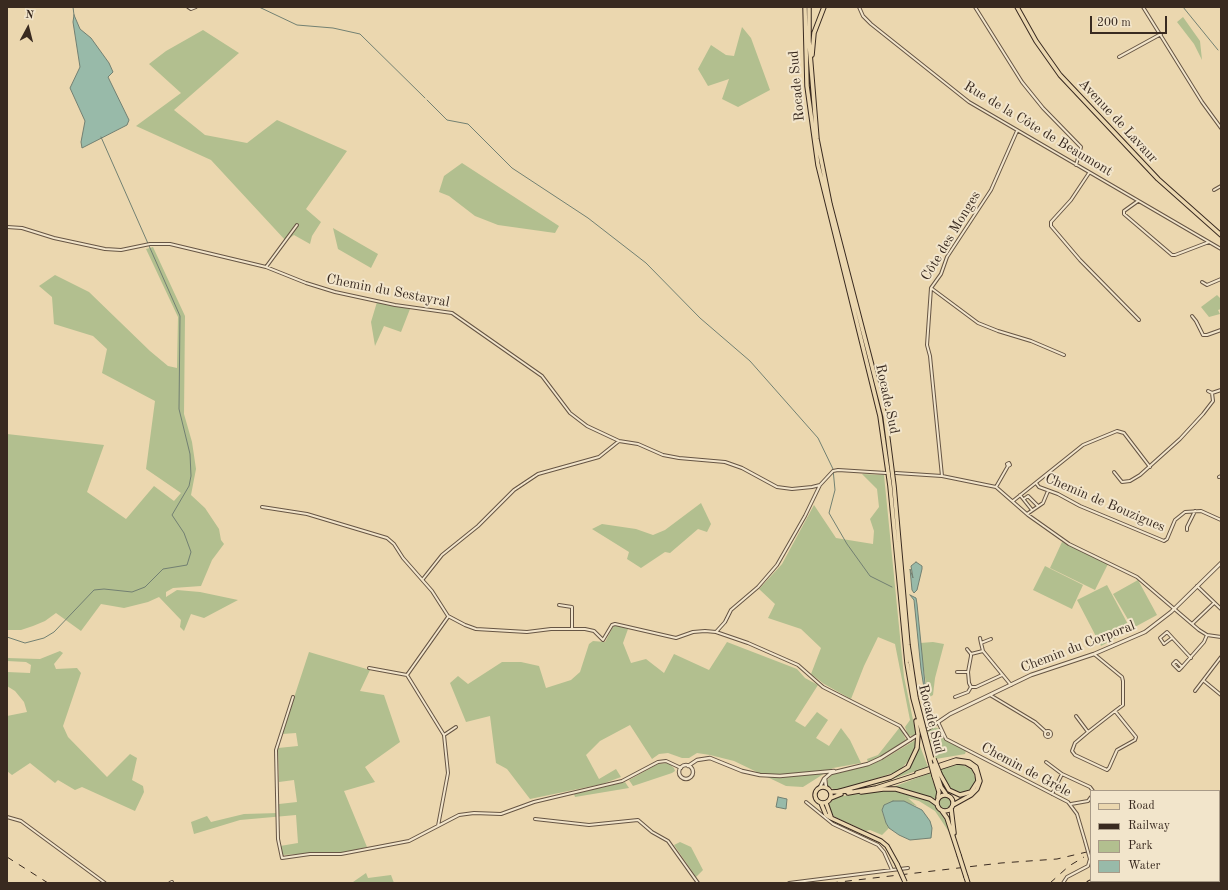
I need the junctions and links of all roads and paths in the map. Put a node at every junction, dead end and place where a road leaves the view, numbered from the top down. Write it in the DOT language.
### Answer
graph roads {
  1 [pos="188,7"];
  2 [pos="196,7"];
  3 [pos="804,7"];
  4 [pos="809,7"];
  5 [pos="824,7"];
  6 [pos="859,7"];
  7 [pos="975,7"];
  8 [pos="1017,7"];
  9 [pos="1143,7"];
  10 [pos="1161,34"];
  11 [pos="1119,57"];
  12 [pos="811,76"];
  13 [pos="1221,128"];
  14 [pos="1017,131"];
  15 [pos="1076,165"];
  16 [pos="1089,172"];
  17 [pos="1221,186"];
  18 [pos="1214,190"];
  19 [pos="1138,201"];
  20 [pos="297,225"];
  21 [pos="7,227"];
  22 [pos="1221,235"];
  23 [pos="1209,242"];
  24 [pos="1221,249"];
  25 [pos="266,267"];
  26 [pos="1221,279"];
  27 [pos="1202,282"];
  28 [pos="931,288"];
  29 [pos="1192,316"];
  30 [pos="1139,320"];
  31 [pos="1221,330"];
  32 [pos="1064,355"];
  33 [pos="1221,390"];
  34 [pos="1208,391"];
  35 [pos="1212,393"];
  36 [pos="619,441"];
  37 [pos="1008,466"];
  38 [pos="1150,467"];
  39 [pos="1114,472"];
  40 [pos="886,473"];
  41 [pos="896,473"];
  42 [pos="942,476"];
  43 [pos="1036,484"];
  44 [pos="820,485"];
  45 [pos="996,487"];
  46 [pos="1048,491"];
  47 [pos="1020,495"];
  48 [pos="1024,499"];
  49 [pos="1012,501"];
  50 [pos="262,506"];
  51 [pos="1038,506"];
  52 [pos="1032,510"];
  53 [pos="1195,511"];
  54 [pos="1027,514"];
  55 [pos="1221,520"];
  56 [pos="1187,530"];
  57 [pos="1221,563"];
  58 [pos="423,579"];
  59 [pos="1197,586"];
  60 [pos="1214,603"];
  61 [pos="559,605"];
  62 [pos="1174,608"];
  63 [pos="1221,609"];
  64 [pos="448,616"];
  65 [pos="1192,624"];
  66 [pos="572,629"];
  67 [pos="716,632"];
  68 [pos="1207,635"];
  69 [pos="980,638"];
  70 [pos="1172,638"];
  71 [pos="1221,638"];
  72 [pos="991,639"];
  73 [pos="981,643"];
  74 [pos="967,649"];
  75 [pos="983,651"];
  76 [pos="971,654"];
  77 [pos="1094,654"];
  78 [pos="1221,657"];
  79 [pos="1191,658"];
  80 [pos="1182,667"];
  81 [pos="369,668"];
  82 [pos="957,672"];
  83 [pos="968,672"];
  84 [pos="1002,674"];
  85 [pos="407,675"];
  86 [pos="1006,679"];
  87 [pos="1204,681"];
  88 [pos="1011,685"];
  89 [pos="971,687"];
  90 [pos="1004,688"];
  91 [pos="1196,691"];
  92 [pos="990,695"];
  93 [pos="1221,696"];
  94 [pos="293,697"];
  95 [pos="955,697"];
  96 [pos="913,698"];
  97 [pos="1116,711"];
  98 [pos="1076,716"];
  99 [pos="938,722"];
  100 [pos="456,728"];
  101 [pos="928,729"];
  102 [pos="1046,732"];
  103 [pos="1088,732"];
  104 [pos="444,734"];
  105 [pos="916,736"];
  106 [pos="910,740"];
  107 [pos="932,760"];
  108 [pos="1046,762"];
  109 [pos="690,767"];
  110 [pos="681,768"];
  111 [pos="834,771"];
  112 [pos="1062,774"];
  113 [pos="937,775"];
  114 [pos="826,777"];
  115 [pos="820,787"];
  116 [pos="826,787"];
  117 [pos="1093,790"];
  118 [pos="831,792"];
  119 [pos="837,792"];
  120 [pos="848,793"];
  121 [pos="946,794"];
  122 [pos="1052,794"];
  123 [pos="938,797"];
  124 [pos="831,798"];
  125 [pos="1090,798"];
  126 [pos="806,802"];
  127 [pos="821,803"];
  128 [pos="826,803"];
  129 [pos="937,804"];
  130 [pos="1070,804"];
  131 [pos="952,806"];
  132 [pos="942,810"];
  133 [pos="7,817"];
  134 [pos="831,818"];
  135 [pos="535,819"];
  136 [pos="438,826"];
  137 [pos="955,840"];
  138 [pos="1090,859"];
  139 [pos="908,868"];
  140 [pos="892,870"];
  141 [pos="1209,882"];
  142 [pos="105,883"];
  143 [pos="698,883"];
  144 [pos="789,883"];
  145 [pos="905,883"];
  146 [pos="968,883"];
  147 [pos="1063,883"];
  148 [pos="1213,883"];
  149 [pos="1217,883"];
  1 -- 2 [label="street"];
  3 -- 96 [label="main road, Rocade Sud"];
  4 -- 12 [label="main road, Rocade Sud"];
  5 -- 12 [label="main road"];
  6 -- 14 [label="street, Rue de la Côte de Beaumont"];
  7 -- 15 [label="street"];
  8 -- 22 [label="main road, Avenue de Lavaur"];
  9 -- 10 [label="street"];
  10 -- 11 [label="street"];
  10 -- 13 [label="street"];
  12 -- 107 [label="main road, Rocade Sud"];
  14 -- 15 [label="street, Rue de la Côte de Beaumont"];
  14 -- 28 [label="street, Côte des Monges"];
  15 -- 16 [label="street, Rue de la Côte de Beaumont"];
  16 -- 19 [label="street, Rue de la Côte de Beaumont"];
  16 -- 30 [label="street"];
  17 -- 18 [label="street"];
  19 -- 23 [label="street, Rue de la Côte de Beaumont"];
  19 -- 23 [label="street"];
  20 -- 25 [label="street"];
  21 -- 25 [label="street, Chemin du Sestayral"];
  23 -- 24 [label="street, Rue de la Côte de Beaumont"];
  25 -- 36 [label="street, Chemin du Sestayral"];
  26 -- 27 [label="street"];
  28 -- 32 [label="street"];
  28 -- 42 [label="street, Côte des Monges"];
  29 -- 31 [label="street"];
  33 -- 35 [label="street"];
  34 -- 35 [label="street"];
  35 -- 38 [label="street"];
  36 -- 44 [label="street, Chemin du Sestayral"];
  36 -- 58 [label="street"];
  37 -- 45 [label="street"];
  38 -- 39 [label="street"];
  38 -- 43 [label="street"];
  40 -- 44 [label="street"];
  41 -- 42 [label="street"];
  42 -- 45 [label="street"];
  43 -- 46 [label="street, Chemin de Bouzigues"];
  43 -- 47 [label="street"];
  44 -- 67 [label="street"];
  45 -- 49 [label="street"];
  46 -- 51 [label="street"];
  46 -- 53 [label="street, Chemin de Bouzigues"];
  47 -- 48 [label="street"];
  47 -- 49 [label="street"];
  48 -- 51 [label="street"];
  48 -- 52 [label="street"];
  49 -- 54 [label="street"];
  50 -- 58 [label="street"];
  51 -- 52 [label="street"];
  52 -- 54 [label="street"];
  53 -- 55 [label="street"];
  53 -- 56 [label="street"];
  54 -- 62 [label="street"];
  57 -- 59 [label="street, Chemin du Corporal"];
  58 -- 64 [label="street"];
  59 -- 60 [label="street"];
  59 -- 62 [label="street, Chemin du Corporal"];
  60 -- 63 [label="street"];
  60 -- 65 [label="street"];
  61 -- 66 [label="street"];
  62 -- 65 [label="street"];
  62 -- 77 [label="street, Chemin du Corporal"];
  64 -- 66 [label="street"];
  64 -- 85 [label="street"];
  65 -- 68 [label="street"];
  66 -- 67 [label="street"];
  67 -- 106 [label="street"];
  68 -- 71 [label="street"];
  68 -- 79 [label="street"];
  69 -- 73 [label="street"];
  70 -- 70 [label="street"];
  70 -- 79 [label="street"];
  72 -- 73 [label="street"];
  73 -- 75 [label="street"];
  74 -- 76 [label="street"];
  75 -- 76 [label="street"];
  75 -- 84 [label="street"];
  76 -- 83 [label="street"];
  77 -- 88 [label="street, Chemin du Corporal"];
  77 -- 97 [label="street"];
  78 -- 87 [label="street"];
  79 -- 80 [label="street"];
  80 -- 80 [label="street"];
  81 -- 85 [label="street"];
  82 -- 83 [label="street"];
  83 -- 89 [label="street"];
  84 -- 86 [label="street"];
  84 -- 89 [label="street"];
  85 -- 104 [label="street"];
  86 -- 88 [label="street"];
  86 -- 90 [label="street"];
  87 -- 91 [label="street"];
  87 -- 93 [label="street"];
  88 -- 90 [label="street, Chemin du Corporal"];
  89 -- 95 [label="street"];
  90 -- 92 [label="street, Chemin du Corporal"];
  92 -- 99 [label="street, Chemin du Corporal"];
  92 -- 102 [label="street"];
  94 -- 136 [label="street"];
  96 -- 107 [label="main road, Rocade Sud"];
  96 -- 119 [label="main road"];
  97 -- 103 [label="street"];
  97 -- 103 [label="street"];
  98 -- 103 [label="street"];
  99 -- 101 [label="street, Chemin du Corporal"];
  99 -- 122 [label="street, Chemin de Grele"];
  100 -- 104 [label="street"];
  104 -- 136 [label="street"];
  105 -- 106 [label="street"];
  106 -- 111 [label="street"];
  107 -- 113 [label="main road, Rocade Sud, bridge"];
  108 -- 112 [label="street"];
  109 -- 110 [label="street"];
  109 -- 110 [label="street"];
  109 -- 111 [label="street"];
  110 -- 136 [label="street"];
  111 -- 114 [label="street"];
  112 -- 117 [label="street"];
  112 -- 122 [label="street"];
  113 -- 120 [label="main road"];
  113 -- 121 [label="main road, Rocade Sud"];
  113 -- 123 [label="main road, Rocade Sud"];
  114 -- 115 [label="street"];
  114 -- 116 [label="street"];
  115 -- 116 [label="main road"];
  115 -- 127 [label="main road"];
  116 -- 118 [label="main road"];
  118 -- 119 [label="main road"];
  118 -- 124 [label="main road"];
  119 -- 131 [label="main road"];
  120 -- 124 [label="main road"];
  120 -- 129 [label="main road"];
  121 -- 123 [label="main road"];
  121 -- 131 [label="main road"];
  122 -- 130 [label="street, Chemin de Grele"];
  123 -- 129 [label="main road"];
  124 -- 128 [label="main road"];
  125 -- 130 [label="street"];
  126 -- 140 [label="street"];
  127 -- 128 [label="main road"];
  127 -- 134 [label="main road"];
  128 -- 134 [label="main road"];
  129 -- 132 [label="main road"];
  130 -- 138 [label="street, Chemin de Grele, bridge"];
  131 -- 132 [label="main road"];
  131 -- 137 [label="main road"];
  132 -- 137 [label="main road"];
  133 -- 142 [label="street"];
  134 -- 145 [label="main road, bridge"];
  135 -- 143 [label="street"];
  137 -- 146 [label="main road, bridge"];
  138 -- 147 [label="street, Chemin de Grele"];
  139 -- 140 [label="street"];
  140 -- 144 [label="street"];
  141 -- 148 [label="main road"];
  148 -- 149 [label="main road"];
}
